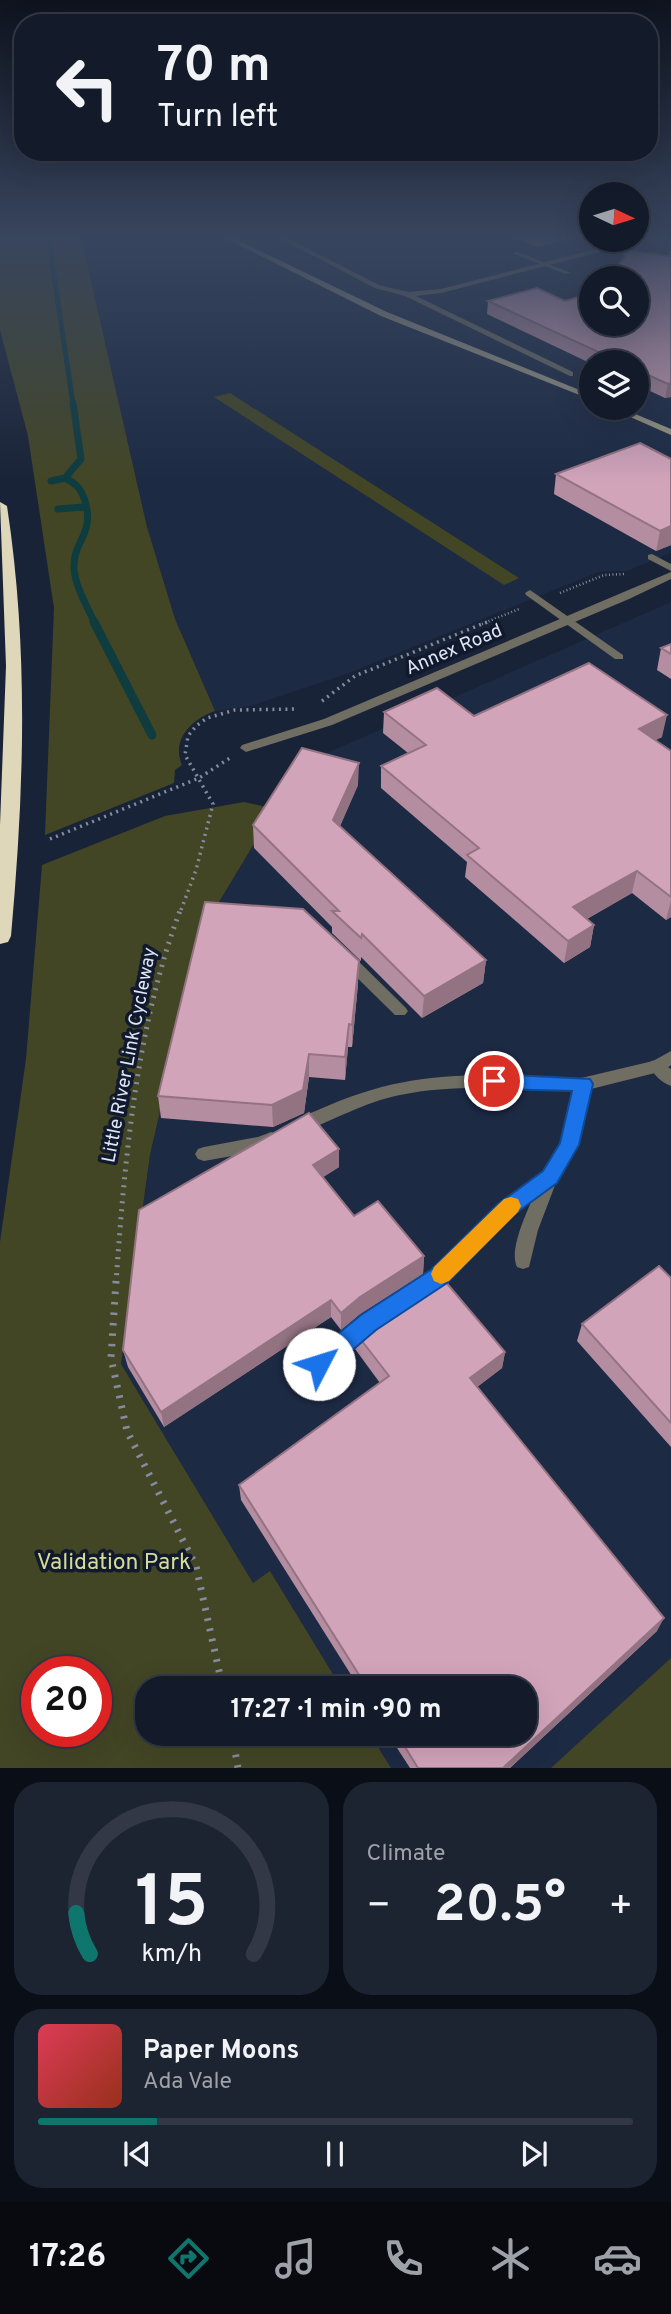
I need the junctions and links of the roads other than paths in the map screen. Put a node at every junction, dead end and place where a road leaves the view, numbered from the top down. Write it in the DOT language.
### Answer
graph roads {
  1 [pos="393,318"];
  2 [pos="455,318"];
  3 [pos="570,374"];
  4 [pos="579,393"];
  5 [pos="642,420"];
  6 [pos="671,432"];
  7 [pos="0,506"];
  8 [pos="671,575"];
  9 [pos="530,593"];
  10 [pos="568,621"];
  11 [pos="619,657"];
  12 [pos="246,748"];
  13 [pos="0,936"];
  14 [pos="331,944"];
  15 [pos="400,1011"];
  16 [pos="664,1062"];
  17 [pos="671,1079"];
  18 [pos="583,1084"];
  19 [pos="204,1154"];
  20 [pos="550,1177"];
  21 [pos="523,1261"];
  22 [pos="409,1296"];
  23 [pos="389,1309"];
  24 [pos="319,1364"];
  1 -- 4 [label="main road"];
  2 -- 3 [label="street"];
  5 -- 6 [label="main road"];
  7 -- 13 [label="highway"];
  8 -- 10 [label="street, Annex Road"];
  9 -- 10 [label="street"];
  10 -- 11 [label="street"];
  10 -- 12 [label="street, Annex Road"];
  14 -- 15 [label="street"];
  16 -- 17 [label="street"];
  16 -- 18 [label="street"];
  18 -- 19 [label="street"];
  18 -- 20 [label="street"];
  20 -- 21 [label="street"];
  20 -- 22 [label="street"];
  23 -- 24 [label="street"];
}
